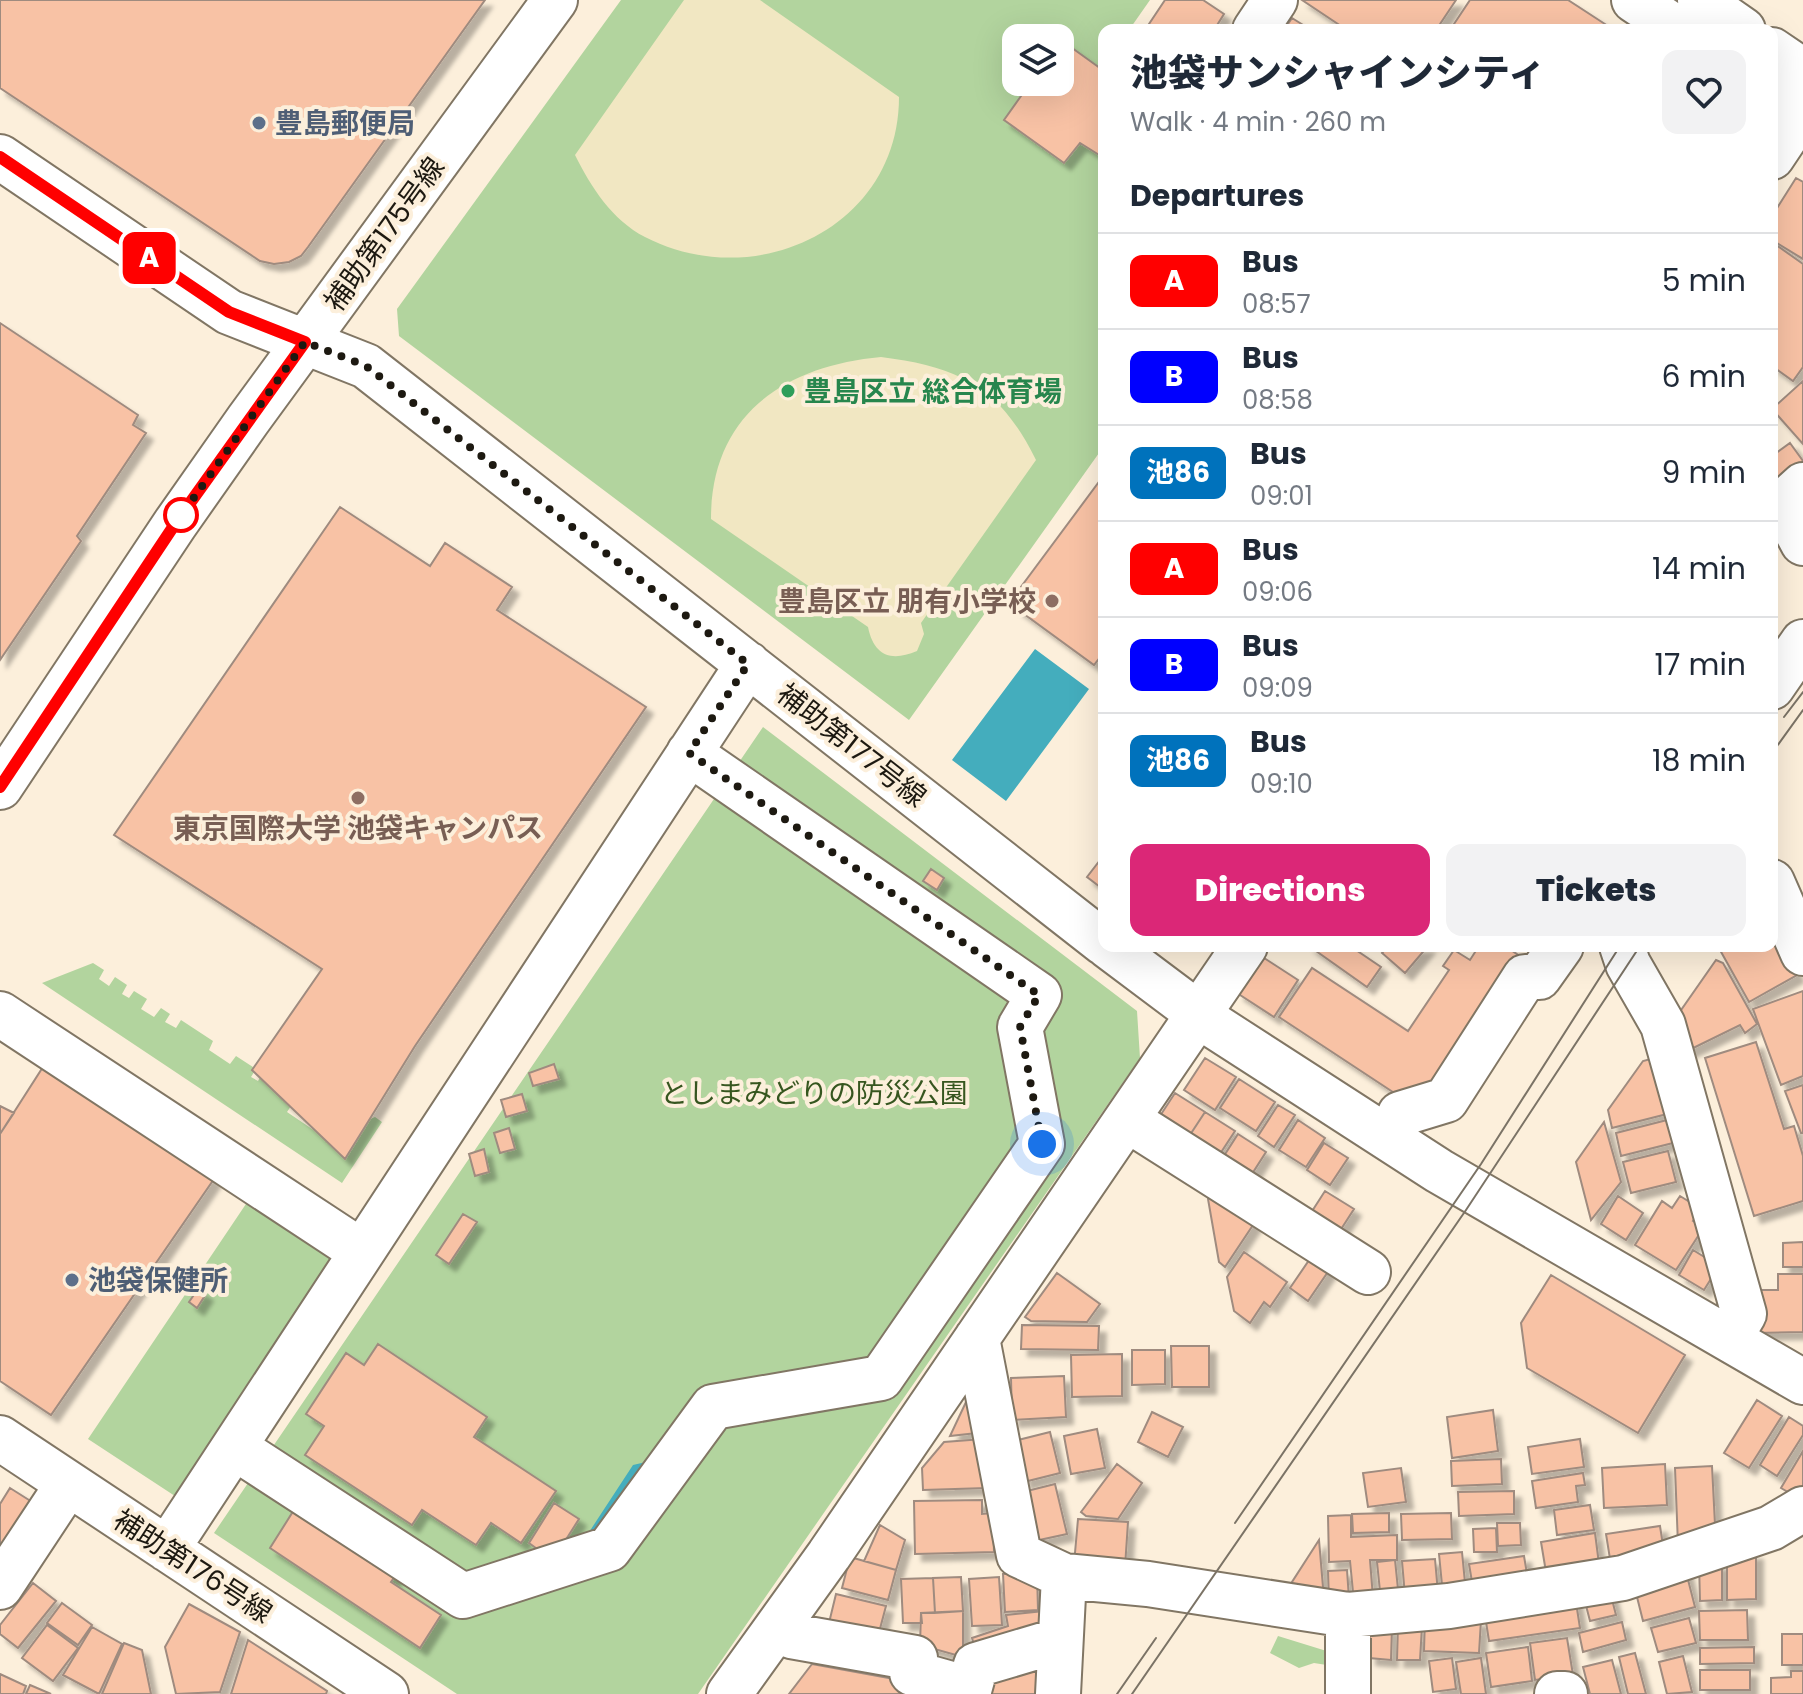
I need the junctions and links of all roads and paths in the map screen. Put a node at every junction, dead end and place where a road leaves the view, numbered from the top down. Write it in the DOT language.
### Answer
graph roads {
  1 [pos="555,0"];
  2 [pos="1275,0"];
  3 [pos="1634,0"];
  4 [pos="1700,0"];
  5 [pos="1259,24"];
  6 [pos="1670,24"];
  7 [pos="1734,24"];
  8 [pos="1790,70"];
  9 [pos="1802,113"];
  10 [pos="1778,148"];
  11 [pos="0,157"];
  12 [pos="305,342"];
  13 [pos="1803,485"];
  14 [pos="1803,543"];
  15 [pos="1803,642"];
  16 [pos="748,664"];
  17 [pos="1778,677"];
  18 [pos="689,753"];
  19 [pos="0,787"];
  20 [pos="1778,896"];
  21 [pos="1098,938"];
  22 [pos="1116,952"];
  23 [pos="1241,952"];
  24 [pos="1557,952"];
  25 [pos="1624,952"];
  26 [pos="1803,953"];
  27 [pos="0,1014"];
  28 [pos="1199,1015"];
  29 [pos="1400,1114"];
  30 [pos="1128,1120"];
  31 [pos="362,1252"];
  32 [pos="1368,1272"];
  33 [pos="977,1338"];
  34 [pos="1729,1339"];
  35 [pos="904,1348"];
  36 [pos="1799,1371"];
  37 [pos="946,1382"];
  38 [pos="0,1438"];
  39 [pos="234,1447"];
  40 [pos="68,1484"];
  41 [pos="1803,1509"];
  42 [pos="167,1549"];
  43 [pos="1064,1576"];
  44 [pos="0,1587"];
  45 [pos="1348,1615"];
  46 [pos="777,1628"];
  47 [pos="1060,1640"];
  48 [pos="969,1691"];
  49 [pos="386,1694"];
  50 [pos="729,1694"];
  51 [pos="1058,1694"];
  52 [pos="1348,1694"];
  53 [pos="1557,1694"];
  54 [pos="1565,1694"];
  1 -- 12 [label="main road, 補助第175号線"];
  2 -- 5 [label="main road"];
  3 -- 6 [label="main road"];
  4 -- 7 [label="main road"];
  8 -- 9 [label="main road"];
  9 -- 10 [label="main road"];
  11 -- 12 [label="main road, 補助第177号線"];
  12 -- 16 [label="main road, 補助第177号線"];
  12 -- 19 [label="main road, 補助第175号線"];
  13 -- 14 [label="main road"];
  15 -- 17 [label="main road"];
  16 -- 18 [label="main road"];
  16 -- 21 [label="main road, 補助第177号線"];
  18 -- 31 [label="main road"];
  18 -- 35 [label="main road"];
  20 -- 26 [label="main road"];
  22 -- 28 [label="main road, 補助第177号線"];
  23 -- 28 [label="main road"];
  24 -- 29 [label="main road"];
  25 -- 34 [label="main road"];
  27 -- 31 [label="main road"];
  28 -- 30 [label="main road"];
  28 -- 34 [label="main road, 補助第177号線"];
  30 -- 32 [label="main road"];
  30 -- 33 [label="main road"];
  31 -- 39 [label="main road"];
  33 -- 37 [label="main road"];
  33 -- 43 [label="main road"];
  34 -- 36 [label="main road, 補助第177号線"];
  35 -- 37 [label="main road"];
  35 -- 39 [label="main road"];
  37 -- 46 [label="main road"];
  38 -- 40 [label="main road, 補助第176号線"];
  39 -- 42 [label="main road"];
  40 -- 42 [label="main road, 補助第176号線"];
  40 -- 44 [label="main road"];
  41 -- 45 [label="main road"];
  42 -- 49 [label="main road, 補助第176号線"];
  43 -- 45 [label="main road"];
  43 -- 47 [label="main road"];
  45 -- 52 [label="main road"];
  46 -- 48 [label="main road"];
  46 -- 50 [label="main road"];
  47 -- 48 [label="main road"];
  47 -- 51 [label="main road"];
  53 -- 54 [label="main road"];
}
